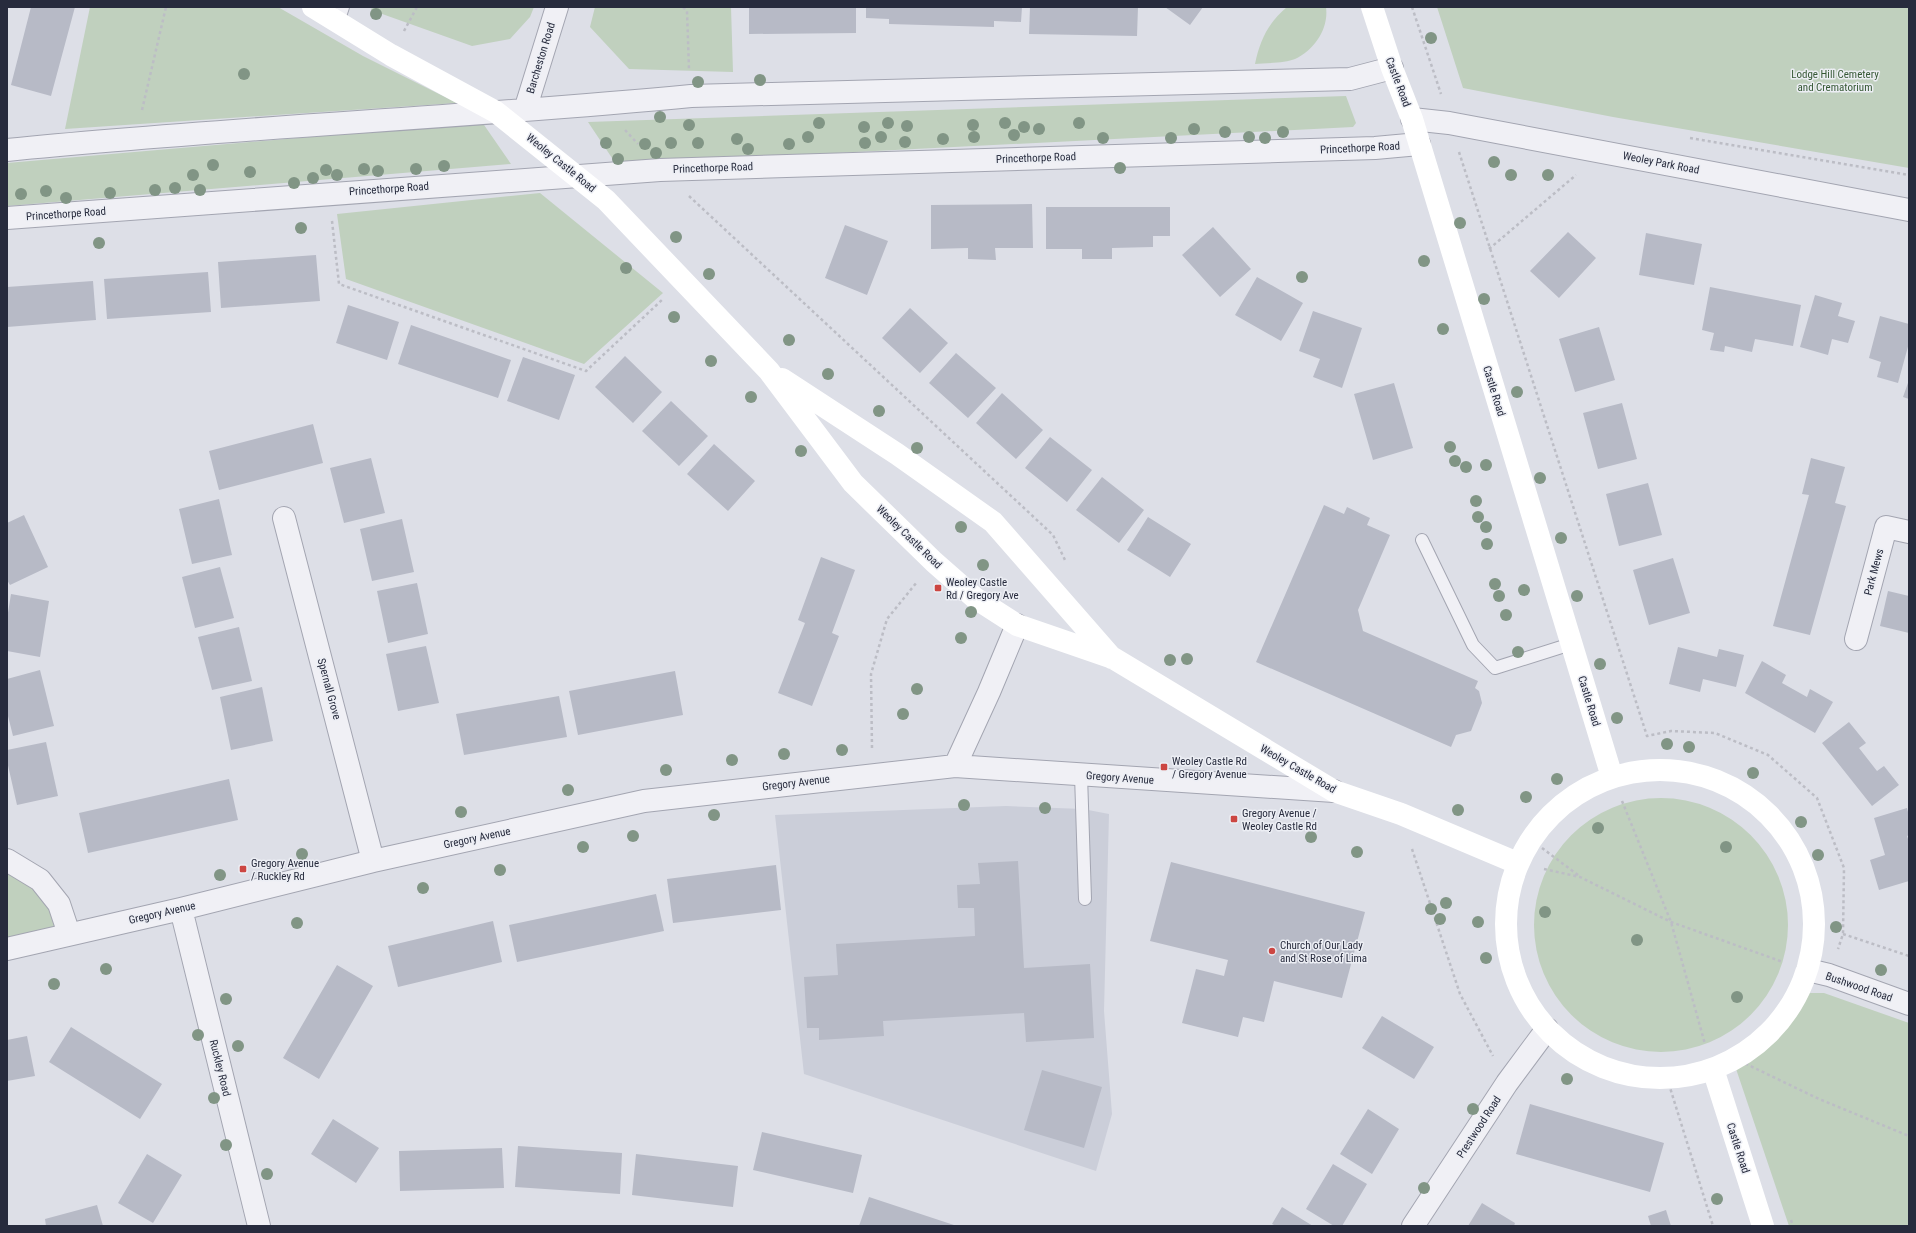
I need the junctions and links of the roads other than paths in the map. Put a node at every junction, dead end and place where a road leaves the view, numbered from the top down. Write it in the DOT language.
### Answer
graph roads {
  1 [pos="312,7"];
  2 [pos="557,7"];
  3 [pos="1372,7"];
  4 [pos="340,15"];
  5 [pos="1392,68"];
  6 [pos="526,110"];
  7 [pos="496,112"];
  8 [pos="1412,119"];
  9 [pos="1419,144"];
  10 [pos="7,150"];
  11 [pos="577,175"];
  12 [pos="1909,210"];
  13 [pos="7,218"];
  14 [pos="769,371"];
  15 [pos="284,518"];
  16 [pos="1909,532"];
  17 [pos="1422,540"];
  18 [pos="1017,625"];
  19 [pos="1856,639"];
  20 [pos="1571,644"];
  21 [pos="1112,658"];
  22 [pos="955,766"];
  23 [pos="1081,775"];
  24 [pos="1612,777"];
  25 [pos="1334,791"];
  26 [pos="7,860"];
  27 [pos="374,861"];
  28 [pos="1518,863"];
  29 [pos="1085,899"];
  30 [pos="181,909"];
  31 [pos="69,934"];
  32 [pos="7,949"];
  33 [pos="1808,970"];
  34 [pos="1909,1004"];
  35 [pos="1547,1029"];
  36 [pos="1712,1069"];
  37 [pos="259,1226"];
  38 [pos="1413,1226"];
  39 [pos="1763,1226"];
  1 -- 4 [label="street, Weoley Castle Road"];
  2 -- 6 [label="street, Barcheston Road"];
  3 -- 5 [label="street, Castle Road"];
  4 -- 7 [label="street, Weoley Castle Road"];
  5 -- 6 [label="street"];
  5 -- 8 [label="street, Castle Road"];
  6 -- 7 [label="street"];
  7 -- 10 [label="street"];
  7 -- 11 [label="street, Weoley Castle Road"];
  8 -- 9 [label="street, Castle Road"];
  8 -- 12 [label="street, Weoley Park Road"];
  9 -- 11 [label="street, Princethorpe Road"];
  9 -- 20 [label="street, Castle Road"];
  11 -- 13 [label="street, Princethorpe Road"];
  11 -- 14 [label="street, Weoley Castle Road"];
  14 -- 18 [label="street, Weoley Castle Road"];
  14 -- 21 [label="street, Weoley Castle Road"];
  15 -- 27 [label="street, Spernall Grove"];
  16 -- 19 [label="street, Park Mews"];
  17 -- 20 [label="lane"];
  18 -- 21 [label="street, Weoley Castle Road"];
  18 -- 22 [label="street"];
  20 -- 24 [label="street, Castle Road"];
  21 -- 25 [label="street, Weoley Castle Road"];
  22 -- 23 [label="street, Gregory Avenue"];
  22 -- 27 [label="street, Gregory Avenue"];
  23 -- 25 [label="street, Gregory Avenue"];
  23 -- 29 [label="lane"];
  24 -- 28 [label="street"];
  24 -- 33 [label="street"];
  25 -- 28 [label="street, Weoley Castle Road"];
  26 -- 31 [label="street"];
  27 -- 30 [label="street, Gregory Avenue"];
  28 -- 35 [label="street"];
  30 -- 31 [label="street, Gregory Avenue"];
  30 -- 37 [label="street, Ruckley Road"];
  31 -- 32 [label="street, Gregory Avenue"];
  33 -- 34 [label="street, Bushwood Road"];
  33 -- 36 [label="street"];
  35 -- 36 [label="street"];
  35 -- 38 [label="street, Prestwood Road"];
  36 -- 39 [label="street, Castle Road"];
}
